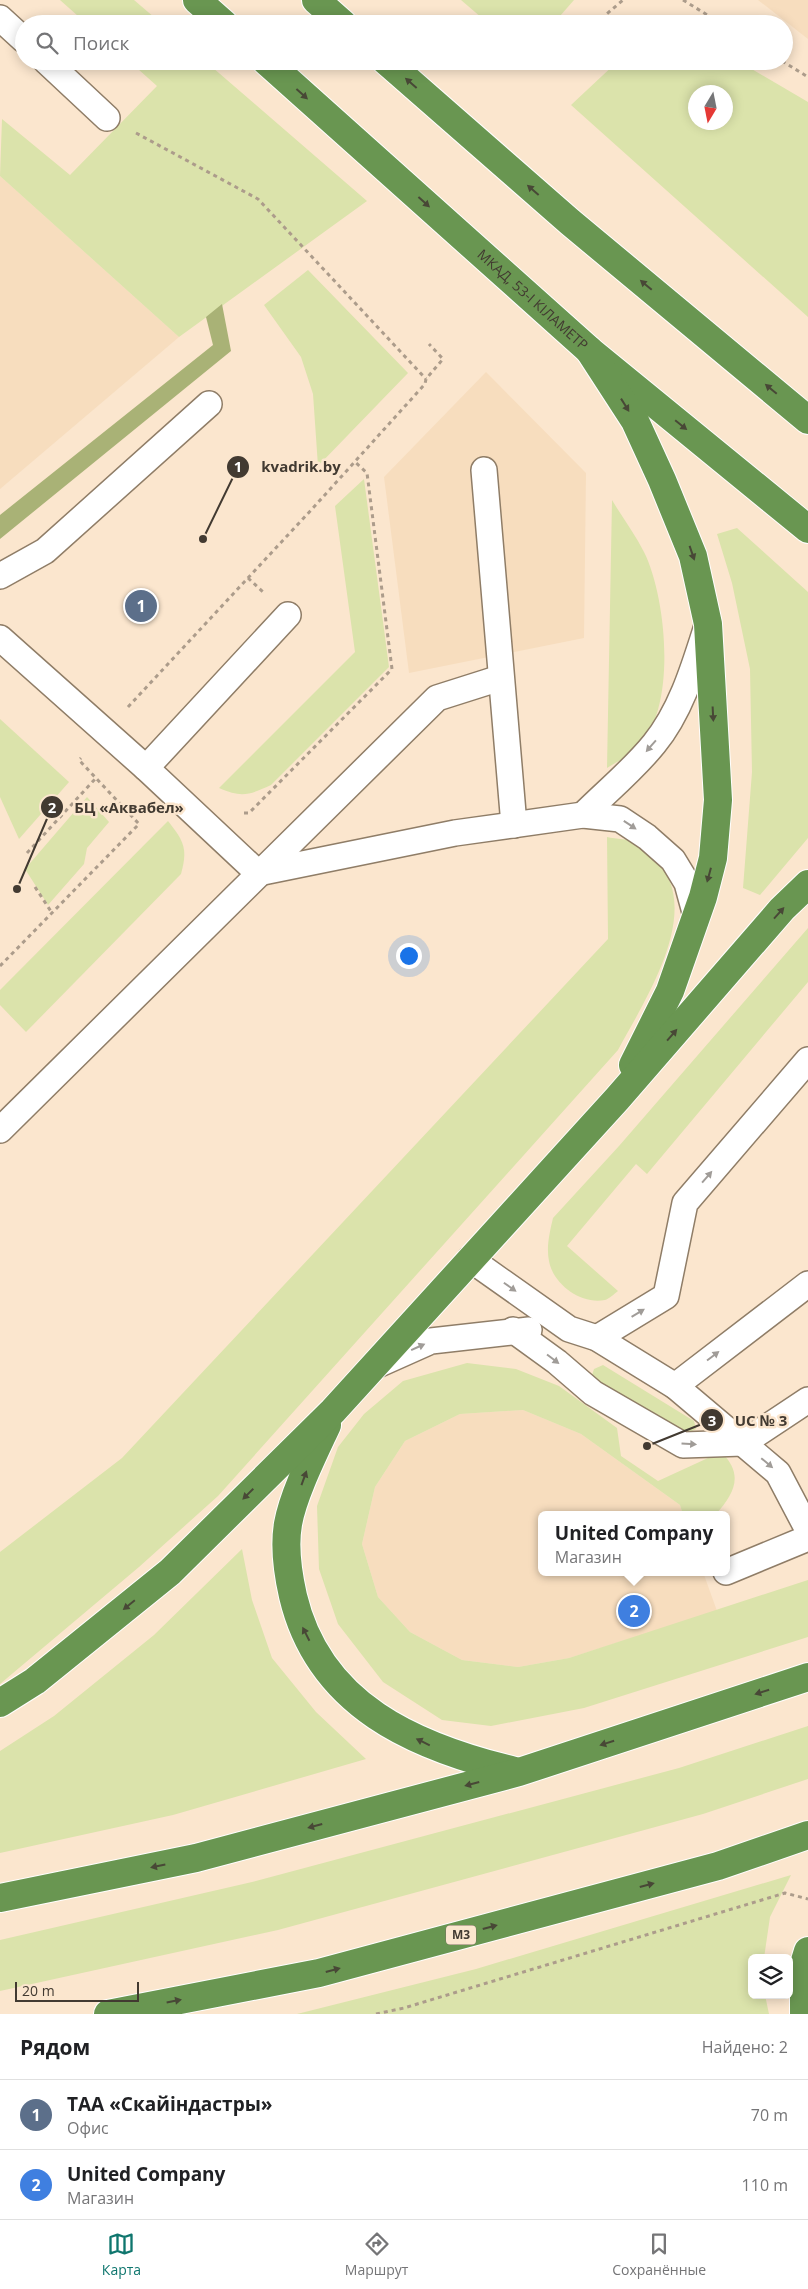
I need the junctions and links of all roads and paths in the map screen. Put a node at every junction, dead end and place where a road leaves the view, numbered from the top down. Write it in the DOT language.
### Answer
graph roads {
  1 [pos="197,0"];
  2 [pos="316,0"];
  3 [pos="623,0"];
  4 [pos="683,0"];
  5 [pos="214,15"];
  6 [pos="333,15"];
  7 [pos="606,15"];
  8 [pos="707,15"];
  9 [pos="0,18"];
  10 [pos="15,32"];
  11 [pos="793,68"];
  12 [pos="56,70"];
  13 [pos="276,70"];
  14 [pos="396,70"];
  15 [pos="808,77"];
  16 [pos="107,118"];
  17 [pos="429,344"];
  18 [pos="589,350"];
  19 [pos="426,379"];
  20 [pos="209,404"];
  21 [pos="808,420"];
  22 [pos="355,462"];
  23 [pos="484,470"];
  24 [pos="808,529"];
  25 [pos="0,576"];
  26 [pos="288,615"];
  27 [pos="708,624"];
  28 [pos="0,638"];
  29 [pos="500,678"];
  30 [pos="105,732"];
  31 [pos="146,768"];
  32 [pos="96,778"];
  33 [pos="239,812"];
  34 [pos="583,815"];
  35 [pos="514,825"];
  36 [pos="28,853"];
  37 [pos="258,873"];
  38 [pos="808,884"];
  39 [pos="36,887"];
  40 [pos="52,913"];
  41 [pos="696,916"];
  42 [pos="0,966"];
  43 [pos="808,1060"];
  44 [pos="616,1098"];
  45 [pos="0,1130"];
  46 [pos="470,1259"];
  47 [pos="808,1284"];
  48 [pos="569,1329"];
  49 [pos="513,1330"];
  50 [pos="596,1338"];
  51 [pos="373,1366"];
  52 [pos="674,1386"];
  53 [pos="808,1400"];
  54 [pos="333,1411"];
  55 [pos="743,1443"];
  56 [pos="808,1530"];
  57 [pos="808,1538"];
  58 [pos="730,1570"];
  59 [pos="808,1677"];
  60 [pos="0,1703"];
  61 [pos="519,1772"];
  62 [pos="808,1835"];
  63 [pos="0,1898"];
  64 [pos="808,1899"];
  65 [pos="808,1951"];
  66 [pos="108,2014"];
  67 [pos="376,2014"];
  68 [pos="804,2014"];
  1 -- 5 [label="highway"];
  2 -- 6 [label="highway"];
  3 -- 7 [label="path"];
  4 -- 8 [label="path"];
  9 -- 10 [label="lane"];
  11 -- 15 [label="path"];
  12 -- 16 [label="lane"];
  13 -- 18 [label="highway, МКАД, 53-І КІЛАМЕТР, one-way"];
  21 -- 14 [label="highway, one-way"];
  16 -- 19 [label="path"];
  17 -- 19 [label="path"];
  18 -- 24 [label="highway, МКАД, 53-І КІЛАМЕТР, one-way"];
  18 -- 27 [label="highway, one-way"];
  19 -- 22 [label="path"];
  20 -- 25 [label="lane"];
  22 -- 30 [label="path"];
  22 -- 33 [label="path"];
  23 -- 29 [label="lane"];
  26 -- 31 [label="lane"];
  27 -- 34 [label="lane, one-way"];
  27 -- 41 [label="highway, one-way"];
  28 -- 30 [label="lane"];
  29 -- 35 [label="lane"];
  29 -- 37 [label="lane"];
  30 -- 31 [label="lane"];
  30 -- 32 [label="path"];
  31 -- 37 [label="lane"];
  32 -- 36 [label="path"];
  32 -- 40 [label="path"];
  34 -- 35 [label="lane"];
  34 -- 41 [label="lane, one-way"];
  35 -- 37 [label="lane"];
  37 -- 45 [label="lane"];
  44 -- 38 [label="highway, one-way"];
  39 -- 40 [label="path"];
  40 -- 42 [label="path"];
  41 -- 44 [label="highway"];
  50 -- 43 [label="lane, one-way"];
  44 -- 46 [label="highway"];
  46 -- 48 [label="lane, one-way"];
  46 -- 51 [label="highway"];
  52 -- 47 [label="lane, one-way"];
  48 -- 49 [label="lane"];
  48 -- 50 [label="lane"];
  51 -- 49 [label="lane, one-way"];
  49 -- 55 [label="lane, one-way"];
  50 -- 52 [label="lane"];
  51 -- 54 [label="highway"];
  52 -- 55 [label="lane"];
  53 -- 55 [label="lane"];
  54 -- 60 [label="highway, one-way"];
  61 -- 54 [label="highway, one-way"];
  55 -- 56 [label="lane, one-way"];
  57 -- 58 [label="lane"];
  59 -- 61 [label="highway, one-way"];
  61 -- 63 [label="highway, one-way"];
  66 -- 62 [label="highway, М3, one-way"];
  64 -- 67 [label="path"];
  65 -- 68 [label="highway"];
}
